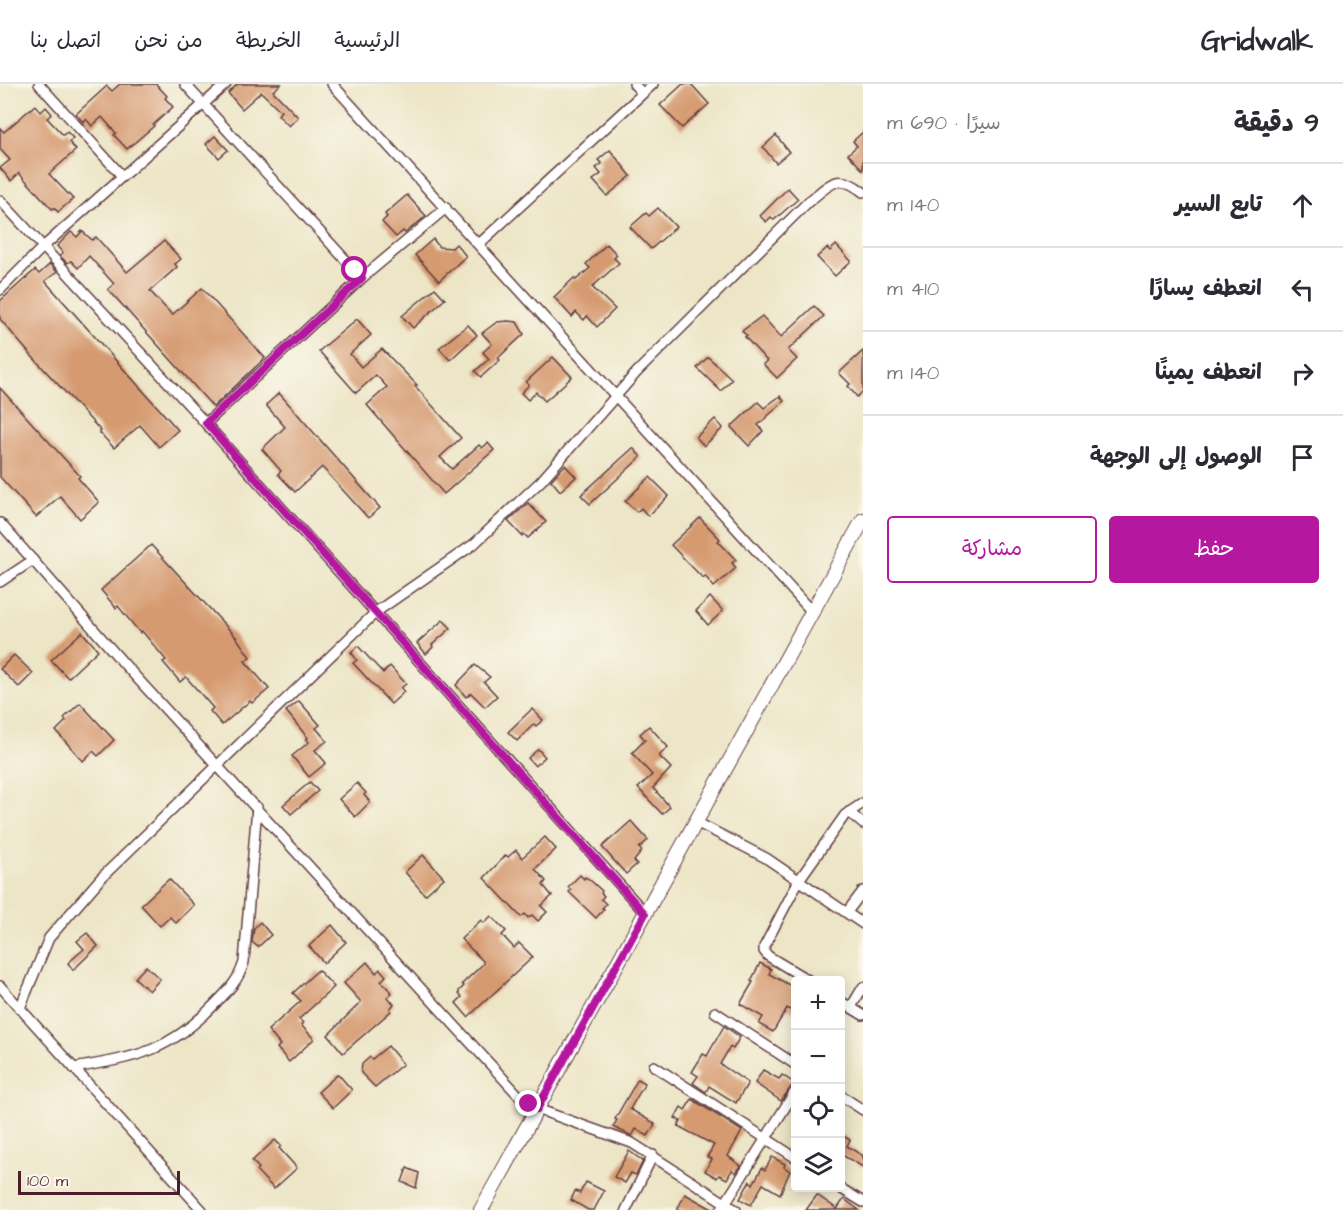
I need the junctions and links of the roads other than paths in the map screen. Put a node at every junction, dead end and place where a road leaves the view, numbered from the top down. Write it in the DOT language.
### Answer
graph roads {
  1 [pos="39,84"];
  2 [pos="185,84"];
  3 [pos="226,84"];
  4 [pos="332,84"];
  5 [pos="634,84"];
  6 [pos="653,84"];
  7 [pos="642,93"];
  8 [pos="203,104"];
  9 [pos="122,176"];
  10 [pos="863,192"];
  11 [pos="0,200"];
  12 [pos="446,208"];
  13 [pos="478,244"];
  14 [pos="43,247"];
  15 [pos="362,278"];
  16 [pos="0,290"];
  17 [pos="616,396"];
  18 [pos="206,423"];
  19 [pos="863,520"];
  20 [pos="0,523"];
  21 [pos="33,560"];
  22 [pos="0,582"];
  23 [pos="376,612"];
  24 [pos="812,612"];
  25 [pos="217,764"];
  26 [pos="863,803"];
  27 [pos="257,807"];
  28 [pos="849,812"];
  29 [pos="696,822"];
  30 [pos="863,824"];
  31 [pos="799,880"];
  32 [pos="863,891"];
  33 [pos="847,912"];
  34 [pos="645,914"];
  35 [pos="863,924"];
  36 [pos="800,976"];
  37 [pos="0,986"];
  38 [pos="863,987"];
  39 [pos="845,1003"];
  40 [pos="851,1007"];
  41 [pos="20,1008"];
  42 [pos="715,1012"];
  43 [pos="863,1015"];
  44 [pos="791,1062"];
  45 [pos="654,1066"];
  46 [pos="74,1068"];
  47 [pos="791,1096"];
  48 [pos="845,1098"];
  49 [pos="537,1109"];
  50 [pos="863,1110"];
  51 [pos="764,1138"];
  52 [pos="653,1155"];
  53 [pos="791,1155"];
  54 [pos="845,1191"];
  55 [pos="863,1202"];
  56 [pos="723,1206"];
  57 [pos="202,1210"];
  58 [pos="481,1210"];
  59 [pos="626,1210"];
  60 [pos="736,1210"];
  1 -- 9 [label="street"];
  2 -- 8 [label="street"];
  3 -- 8 [label="street"];
  4 -- 12 [label="street"];
  5 -- 7 [label="street"];
  6 -- 7 [label="street"];
  7 -- 13 [label="street"];
  8 -- 9 [label="street"];
  8 -- 15 [label="street"];
  9 -- 14 [label="street"];
  10 -- 17 [label="street"];
  11 -- 14 [label="street"];
  12 -- 13 [label="street"];
  12 -- 15 [label="street"];
  13 -- 17 [label="street"];
  14 -- 16 [label="street"];
  14 -- 18 [label="street"];
  15 -- 18 [label="street"];
  17 -- 23 [label="street"];
  17 -- 24 [label="street"];
  18 -- 23 [label="street"];
  19 -- 24 [label="street"];
  20 -- 21 [label="street"];
  21 -- 22 [label="street"];
  21 -- 25 [label="street"];
  23 -- 25 [label="street"];
  23 -- 34 [label="street"];
  24 -- 29 [label="street"];
  25 -- 27 [label="street"];
  25 -- 41 [label="street"];
  26 -- 28 [label="street"];
  27 -- 46 [label="street"];
  27 -- 49 [label="street"];
  28 -- 30 [label="street"];
  28 -- 31 [label="street"];
  29 -- 31 [label="street"];
  29 -- 34 [label="street"];
  31 -- 33 [label="street"];
  31 -- 36 [label="street"];
  32 -- 33 [label="street"];
  33 -- 35 [label="street"];
  34 -- 49 [label="street"];
  37 -- 41 [label="street"];
  38 -- 40 [label="street"];
  39 -- 40 [label="street"];
  40 -- 43 [label="street"];
  41 -- 46 [label="street"];
  42 -- 44 [label="street"];
  45 -- 51 [label="street"];
  46 -- 57 [label="street"];
  47 -- 51 [label="street"];
  48 -- 50 [label="street"];
  49 -- 52 [label="street"];
  49 -- 58 [label="street"];
  51 -- 53 [label="street"];
  51 -- 56 [label="street"];
  52 -- 56 [label="street"];
  52 -- 59 [label="street"];
  54 -- 55 [label="street"];
  56 -- 60 [label="street"];
}
